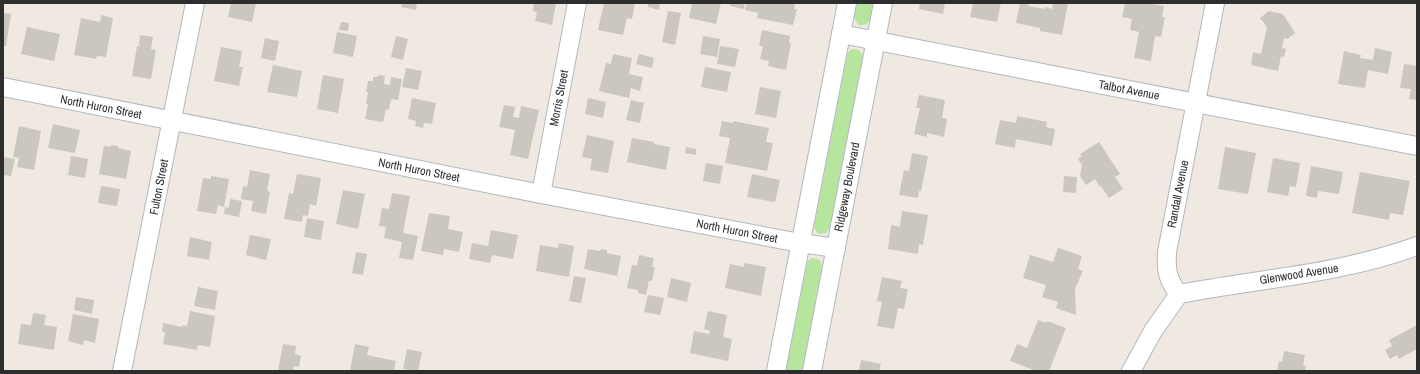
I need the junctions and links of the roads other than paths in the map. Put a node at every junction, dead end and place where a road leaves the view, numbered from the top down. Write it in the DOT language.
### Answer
graph roads {
  1 [pos="195,3"];
  2 [pos="577,3"];
  3 [pos="847,3"];
  4 [pos="883,3"];
  5 [pos="1215,3"];
  6 [pos="841,34"];
  7 [pos="876,40"];
  8 [pos="3,87"];
  9 [pos="1196,103"];
  10 [pos="172,121"];
  11 [pos="1417,146"];
  12 [pos="541,194"];
  13 [pos="800,243"];
  14 [pos="1417,246"];
  15 [pos="836,248"];
  16 [pos="1179,294"];
  17 [pos="122,371"];
  18 [pos="776,371"];
  19 [pos="812,371"];
  20 [pos="1131,371"];
  1 -- 10 [label="street, Fulton Street"];
  2 -- 12 [label="street, Morris Street"];
  3 -- 6 [label="street"];
  4 -- 7 [label="street, Ridgeway Boulevard"];
  5 -- 9 [label="street, Randall Avenue"];
  6 -- 7 [label="street, Talbot Avenue"];
  6 -- 13 [label="street"];
  7 -- 9 [label="street, Talbot Avenue"];
  7 -- 15 [label="street, Ridgeway Boulevard"];
  8 -- 10 [label="street, North Huron Street"];
  9 -- 11 [label="street, Talbot Avenue"];
  9 -- 16 [label="street, Randall Avenue"];
  10 -- 12 [label="street, North Huron Street"];
  10 -- 17 [label="street, Fulton Street"];
  12 -- 13 [label="street, North Huron Street"];
  13 -- 15 [label="street, North Huron Street"];
  13 -- 18 [label="street"];
  14 -- 16 [label="street, Glenwood Avenue"];
  15 -- 19 [label="street, Ridgeway Boulevard"];
  16 -- 20 [label="street"];
}
